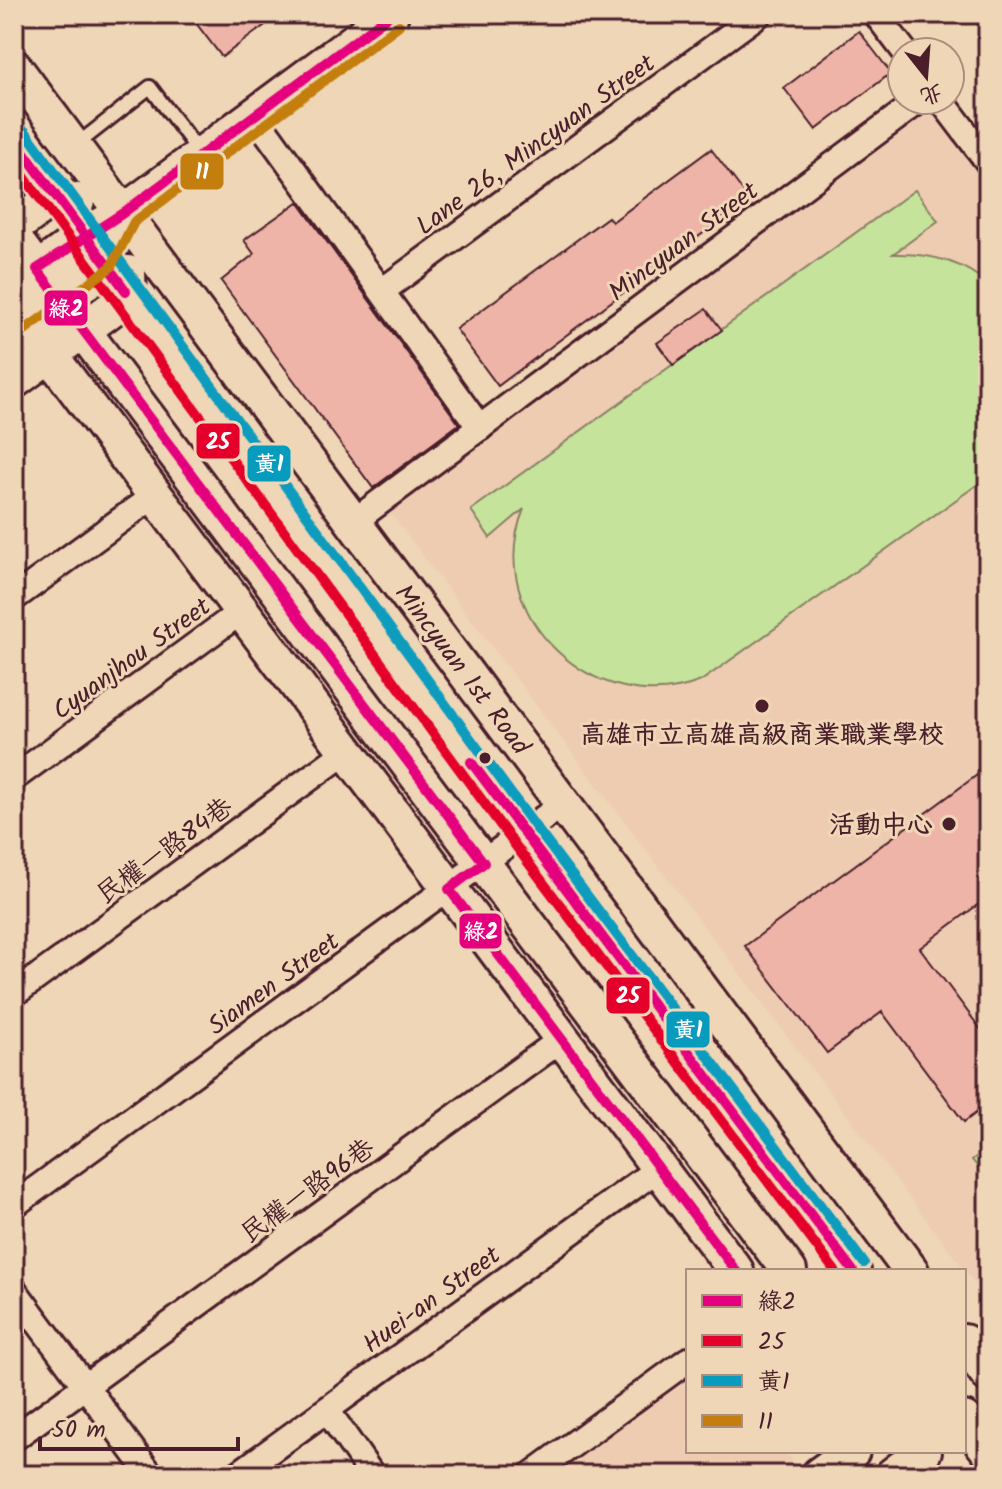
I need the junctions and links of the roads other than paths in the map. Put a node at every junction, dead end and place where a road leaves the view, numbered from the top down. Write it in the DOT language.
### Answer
graph roads {
  1 [pos="391,14"];
  2 [pos="759,14"];
  3 [pos="876,14"];
  4 [pos="893,36"];
  5 [pos="14,67"];
  6 [pos="255,116"];
  7 [pos="899,116"];
  8 [pos="953,116"];
  9 [pos="14,139"];
  10 [pos="74,147"];
  11 [pos="202,155"];
  12 [pos="988,162"];
  13 [pos="56,196"];
  14 [pos="123,213"];
  15 [pos="14,227"];
  16 [pos="14,239"];
  17 [pos="93,246"];
  18 [pos="382,291"];
  19 [pos="129,296"];
  20 [pos="25,299"];
  21 [pos="81,331"];
  22 [pos="49,355"];
  23 [pos="14,381"];
  24 [pos="480,428"];
  25 [pos="155,495"];
  26 [pos="353,522"];
  27 [pos="14,598"];
  28 [pos="242,611"];
  29 [pos="347,751"];
  30 [pos="14,778"];
  31 [pos="563,804"];
  32 [pos="523,833"];
  33 [pos="484,863"];
  34 [pos="449,889"];
  35 [pos="14,994"];
  36 [pos="562,1039"];
  37 [pos="659,1168"];
  38 [pos="14,1205"];
  39 [pos="735,1269"];
  40 [pos="788,1269"];
  41 [pos="851,1269"];
  42 [pos="910,1269"];
  43 [pos="14,1290"];
  44 [pos="686,1361"];
  45 [pos="86,1387"];
  46 [pos="988,1402"];
  47 [pos="327,1410"];
  48 [pos="966,1418"];
  49 [pos="966,1422"];
  50 [pos="14,1438"];
  51 [pos="988,1450"];
  52 [pos="849,1453"];
  53 [pos="873,1453"];
  54 [pos="920,1453"];
  55 [pos="925,1453"];
  56 [pos="151,1475"];
  57 [pos="237,1475"];
  58 [pos="372,1475"];
  59 [pos="531,1475"];
  60 [pos="819,1475"];
  61 [pos="891,1475"];
  62 [pos="942,1475"];
  1 -- 6 [label="street"];
  2 -- 18 [label="street, Lane 26, Mincyuan Street"];
  3 -- 4 [label="street"];
  5 -- 10 [label="street, Mincyuan 1st Road"];
  6 -- 11 [label="street"];
  6 -- 18 [label="street"];
  7 -- 24 [label="street, Mincyuan Street"];
  8 -- 12 [label="street"];
  9 -- 13 [label="street, Mincyuan 1st Road"];
  10 -- 11 [label="lane"];
  10 -- 14 [label="street, Mincyuan 1st Road"];
  11 -- 14 [label="street"];
  13 -- 14 [label="street"];
  13 -- 15 [label="street"];
  13 -- 17 [label="street, Mincyuan 1st Road"];
  14 -- 17 [label="street"];
  14 -- 19 [label="street"];
  14 -- 26 [label="street, Mincyuan 1st Road"];
  16 -- 20 [label="street"];
  17 -- 19 [label="street, Mincyuan 1st Road"];
  17 -- 20 [label="street"];
  18 -- 24 [label="street"];
  19 -- 21 [label="street"];
  19 -- 32 [label="street, Mincyuan 1st Road"];
  20 -- 21 [label="street"];
  20 -- 22 [label="street"];
  21 -- 22 [label="street"];
  21 -- 33 [label="street"];
  22 -- 23 [label="street"];
  22 -- 25 [label="street"];
  24 -- 26 [label="street, Mincyuan Street"];
  25 -- 27 [label="street"];
  25 -- 28 [label="street"];
  26 -- 31 [label="street, Mincyuan 1st Road"];
  28 -- 29 [label="street"];
  28 -- 30 [label="street, Cyuanjhou Street"];
  29 -- 34 [label="street"];
  29 -- 35 [label="street, 民權一路84巷"];
  31 -- 32 [label="street, Siamen Street"];
  31 -- 42 [label="street, Mincyuan 1st Road"];
  32 -- 33 [label="street, Siamen Street"];
  32 -- 41 [label="street, Mincyuan 1st Road"];
  33 -- 34 [label="street, Siamen Street"];
  33 -- 40 [label="street"];
  34 -- 36 [label="street"];
  34 -- 38 [label="street, Siamen Street"];
  36 -- 37 [label="street"];
  36 -- 45 [label="street, 民權一路96巷"];
  37 -- 39 [label="street"];
  37 -- 47 [label="street, Huei-an Street"];
  43 -- 45 [label="street"];
  44 -- 59 [label="street"];
  45 -- 50 [label="street, 民權一路96巷"];
  45 -- 56 [label="street"];
  46 -- 48 [label="street"];
  47 -- 57 [label="street, Huei-an Street"];
  47 -- 58 [label="street"];
  49 -- 51 [label="street"];
  52 -- 60 [label="street"];
  53 -- 61 [label="street"];
  54 -- 61 [label="street"];
  55 -- 62 [label="street"];
}
